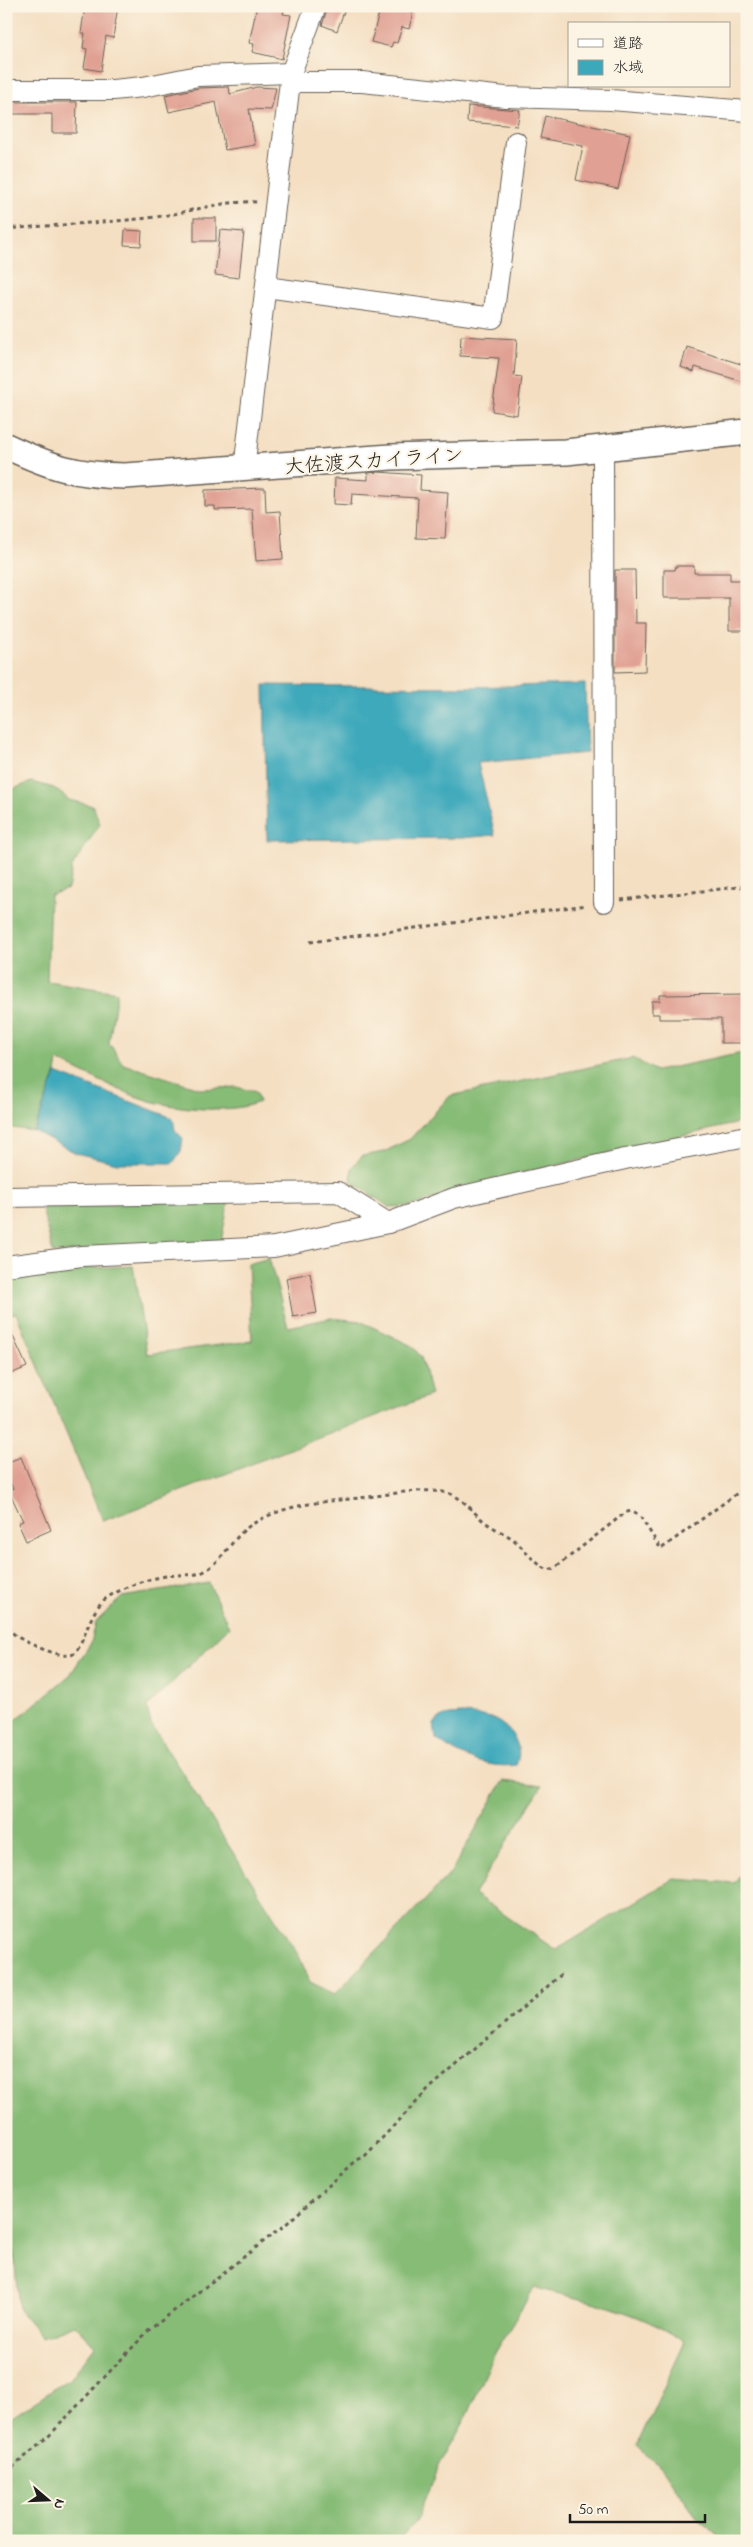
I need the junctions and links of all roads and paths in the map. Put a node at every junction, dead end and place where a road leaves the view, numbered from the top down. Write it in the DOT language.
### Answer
graph roads {
  1 [pos="316,6"];
  2 [pos="291,77"];
  3 [pos="6,90"];
  4 [pos="747,111"];
  5 [pos="516,142"];
  6 [pos="276,203"];
  7 [pos="6,229"];
  8 [pos="266,287"];
  9 [pos="747,432"];
  10 [pos="6,446"];
  11 [pos="602,449"];
  12 [pos="244,469"];
  13 [pos="747,886"];
  14 [pos="604,902"];
  15 [pos="310,942"];
  16 [pos="747,1136"];
  17 [pos="6,1197"];
  18 [pos="388,1223"];
  19 [pos="6,1266"];
  20 [pos="747,1486"];
  21 [pos="6,1618"];
  22 [pos="562,1973"];
  23 [pos="6,2473"];
  1 -- 2 [label="street"];
  2 -- 3 [label="street"];
  2 -- 4 [label="street"];
  2 -- 6 [label="street"];
  5 -- 8 [label="street"];
  6 -- 7 [label="path"];
  6 -- 8 [label="street"];
  8 -- 12 [label="street"];
  9 -- 11 [label="street, 大佐渡スカイライン"];
  10 -- 12 [label="street, 大佐渡スカイライン"];
  11 -- 12 [label="street, 大佐渡スカイライン"];
  11 -- 14 [label="street"];
  13 -- 14 [label="path"];
  14 -- 15 [label="path"];
  16 -- 18 [label="street"];
  17 -- 18 [label="street"];
  18 -- 19 [label="street"];
  20 -- 21 [label="path"];
  22 -- 23 [label="path"];
}
